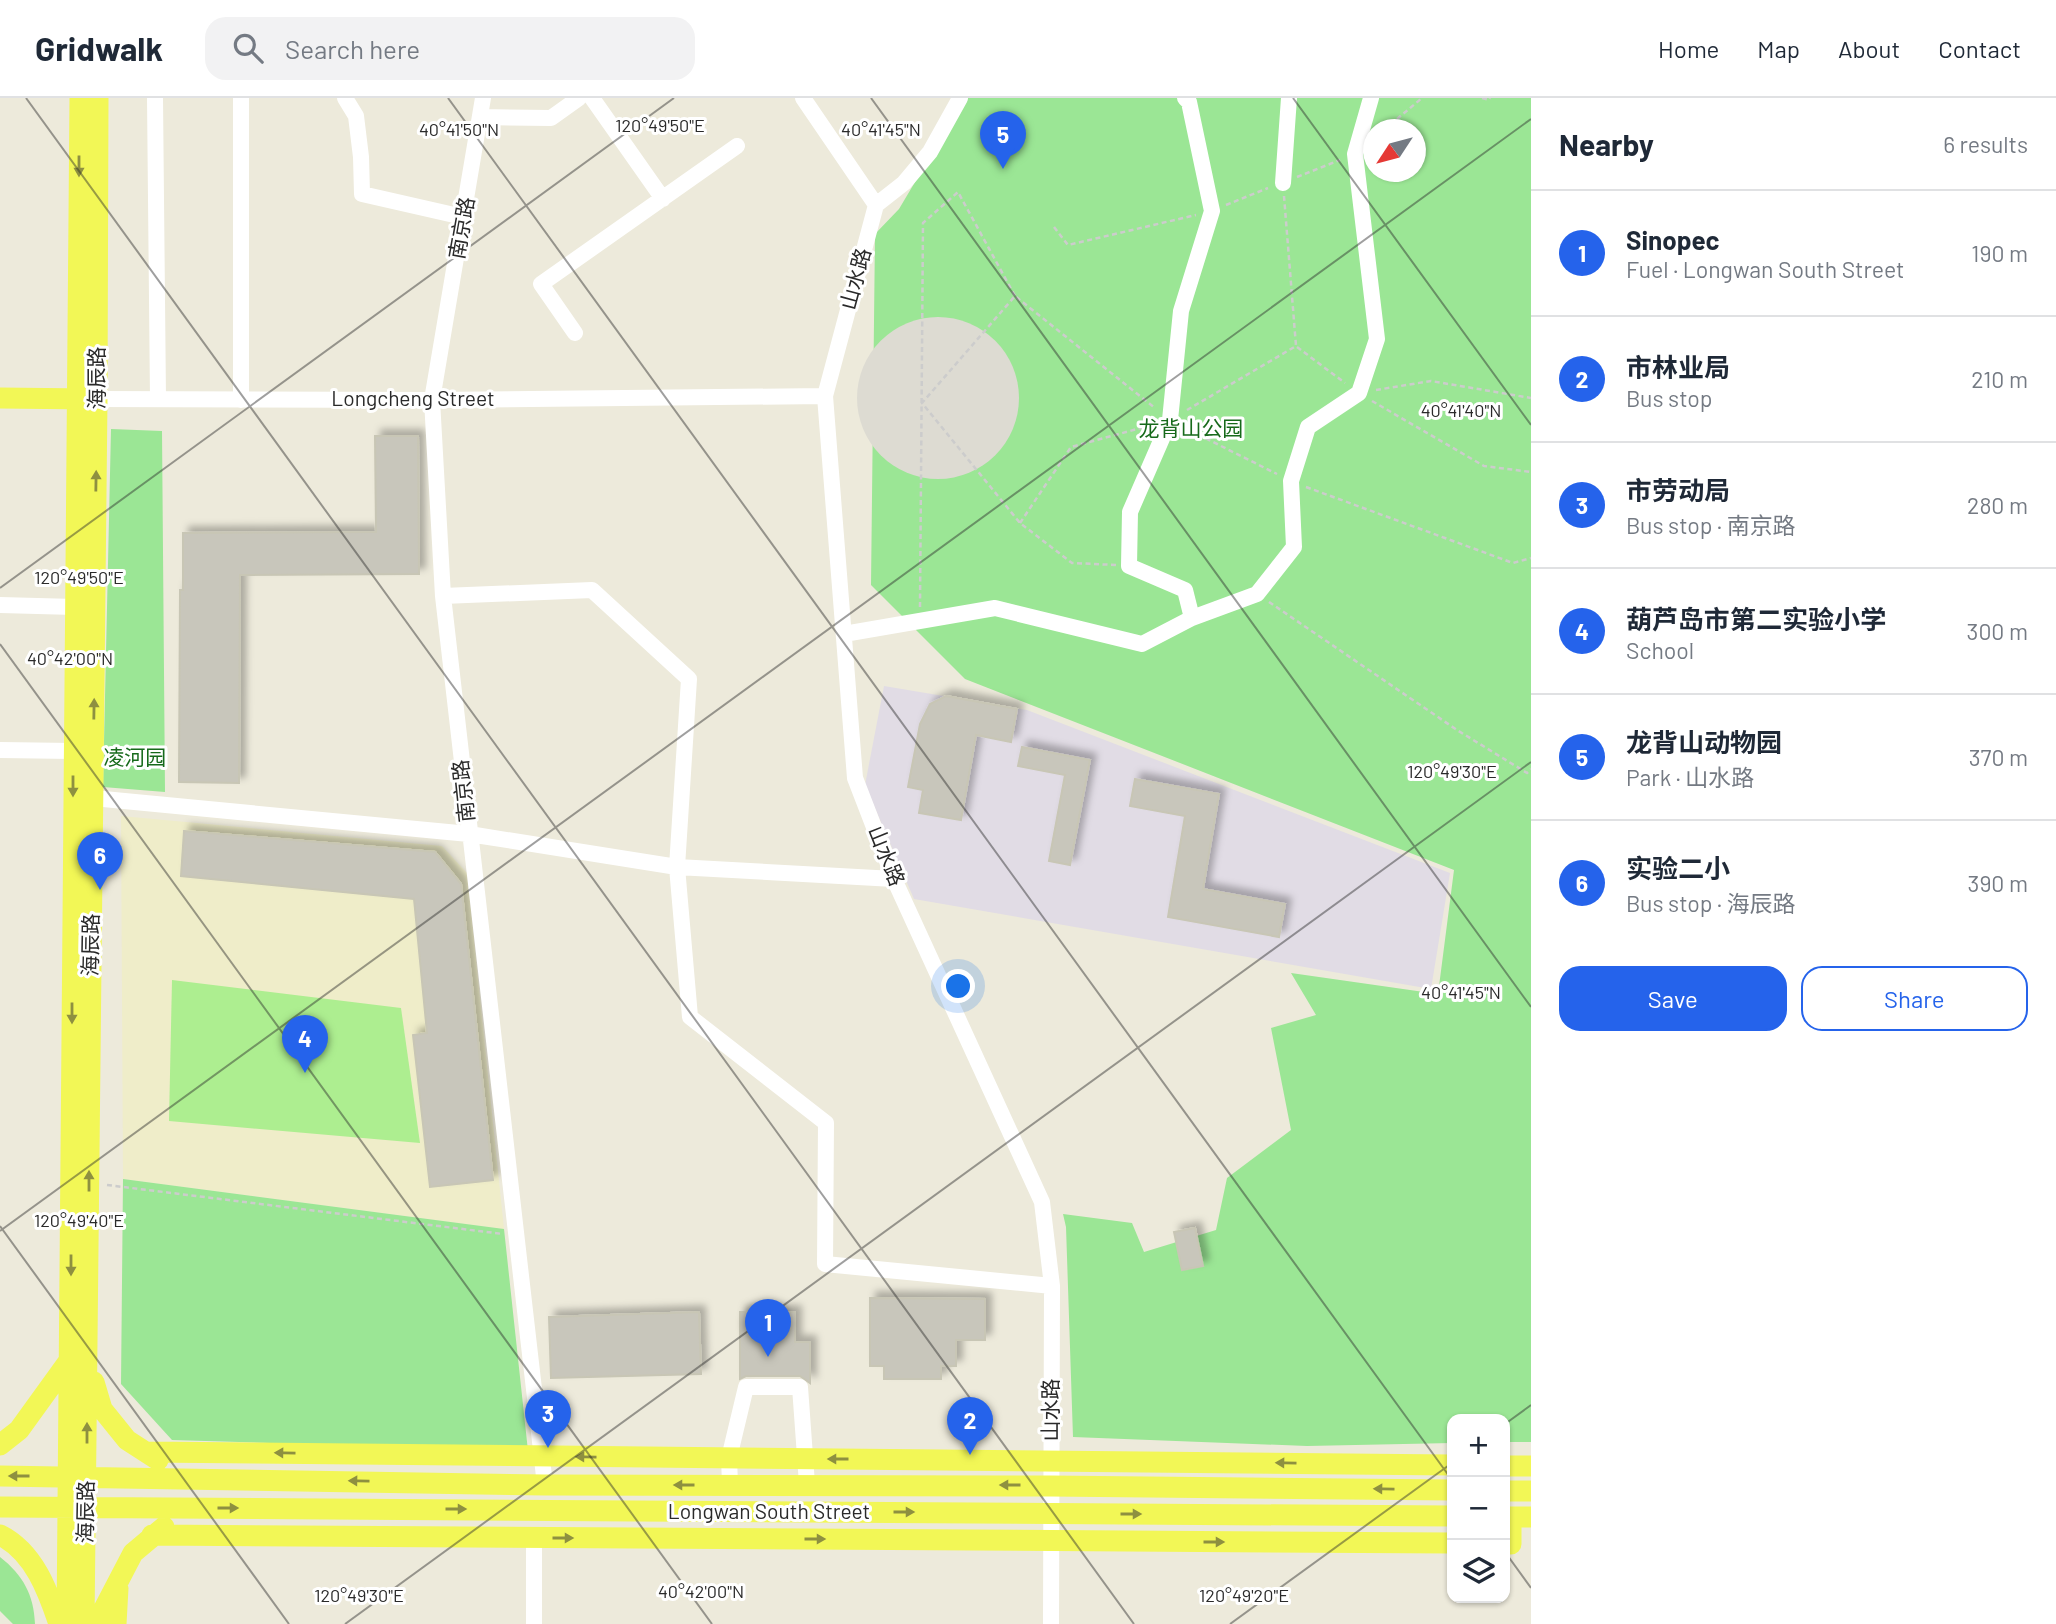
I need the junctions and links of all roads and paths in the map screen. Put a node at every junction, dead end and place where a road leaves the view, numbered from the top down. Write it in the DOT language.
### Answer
graph roads {
  1 [pos="80,98"];
  2 [pos="98,98"];
  3 [pos="155,98"];
  4 [pos="241,98"];
  5 [pos="345,98"];
  6 [pos="483,98"];
  7 [pos="579,98"];
  8 [pos="592,98"];
  9 [pos="803,98"];
  10 [pos="960,98"];
  11 [pos="1185,98"];
  12 [pos="1289,98"];
  13 [pos="1371,98"];
  14 [pos="1422,98"];
  15 [pos="1482,98"];
  16 [pos="1490,98"];
  17 [pos="481,117"];
  18 [pos="1397,119"];
  19 [pos="737,146"];
  20 [pos="1355,154"];
  21 [pos="1283,183"];
  22 [pos="663,199"];
  23 [pos="876,205"];
  24 [pos="1212,211"];
  25 [pos="463,217"];
  26 [pos="1054,227"];
  27 [pos="1015,296"];
  28 [pos="575,333"];
  29 [pos="1296,346"];
  30 [pos="1359,393"];
  31 [pos="825,396"];
  32 [pos="0,398"];
  33 [pos="1531,398"];
  34 [pos="87,399"];
  35 [pos="158,399"];
  36 [pos="241,400"];
  37 [pos="432,400"];
  38 [pos="922,403"];
  39 [pos="1170,420"];
  40 [pos="1531,472"];
  41 [pos="1291,481"];
  42 [pos="1020,523"];
  43 [pos="1531,558"];
  44 [pos="1129,566"];
  45 [pos="1257,594"];
  46 [pos="443,596"];
  47 [pos="0,606"];
  48 [pos="75,607"];
  49 [pos="1192,618"];
  50 [pos="919,621"];
  51 [pos="844,634"];
  52 [pos="0,750"];
  53 [pos="73,751"];
  54 [pos="1531,769"];
  55 [pos="1529,774"];
  56 [pos="93,798"];
  57 [pos="469,834"];
  58 [pos="677,867"];
  59 [pos="894,879"];
  60 [pos="89,1182"];
  61 [pos="517,1236"];
  62 [pos="1052,1286"];
  63 [pos="79,1361"];
  64 [pos="0,1445"];
  65 [pos="146,1452"];
  66 [pos="542,1456"];
  67 [pos="622,1457"];
  68 [pos="729,1458"];
  69 [pos="807,1459"];
  70 [pos="1051,1461"];
  71 [pos="1447,1465"];
  72 [pos="1510,1466"];
  73 [pos="1531,1466"];
  74 [pos="0,1476"];
  75 [pos="78,1476"];
  76 [pos="223,1479"];
  77 [pos="730,1484"];
  78 [pos="545,1485"];
  79 [pos="621,1485"];
  80 [pos="807,1485"];
  81 [pos="1050,1486"];
  82 [pos="1447,1490"];
  83 [pos="1510,1491"];
  84 [pos="1531,1491"];
  85 [pos="0,1507"];
  86 [pos="78,1507"];
  87 [pos="194,1507"];
  88 [pos="341,1508"];
  89 [pos="775,1512"];
  90 [pos="1050,1513"];
  91 [pos="1447,1516"];
  92 [pos="1516,1517"];
  93 [pos="0,1535"];
  94 [pos="152,1535"];
  95 [pos="341,1536"];
  96 [pos="534,1538"];
  97 [pos="774,1539"];
  98 [pos="1051,1541"];
  99 [pos="1447,1544"];
  100 [pos="1516,1544"];
  101 [pos="118,1580"];
  102 [pos="46,1587"];
  103 [pos="46,1624"];
  104 [pos="59,1624"];
  105 [pos="67,1624"];
  106 [pos="84,1624"];
  107 [pos="96,1624"];
  108 [pos="116,1624"];
  109 [pos="534,1624"];
  110 [pos="1051,1624"];
  1 -- 34 [label="main road, 海辰路, one-way"];
  2 -- 34 [label="main road, 海辰路"];
  3 -- 35 [label="street"];
  4 -- 36 [label="street"];
  5 -- 25 [label="street"];
  6 -- 17 [label="street, 南京路"];
  7 -- 17 [label="street"];
  8 -- 22 [label="street"];
  9 -- 23 [label="street"];
  10 -- 23 [label="street"];
  11 -- 24 [label="street"];
  12 -- 21 [label="street"];
  13 -- 20 [label="street"];
  14 -- 18 [label="path"];
  15 -- 16 [label="path"];
  17 -- 25 [label="street, 南京路"];
  19 -- 22 [label="street"];
  20 -- 21 [label="path"];
  20 -- 30 [label="street"];
  21 -- 24 [label="path"];
  21 -- 29 [label="path"];
  22 -- 28 [label="street"];
  23 -- 31 [label="street, 山水路"];
  24 -- 26 [label="path"];
  24 -- 39 [label="street"];
  25 -- 37 [label="street, 南京路"];
  27 -- 38 [label="path"];
  27 -- 38 [label="path"];
  27 -- 39 [label="path"];
  29 -- 30 [label="path"];
  29 -- 39 [label="path"];
  30 -- 33 [label="path"];
  30 -- 40 [label="path"];
  30 -- 41 [label="street"];
  31 -- 37 [label="street, Longcheng Street"];
  31 -- 51 [label="street, 山水路"];
  32 -- 34 [label="main road, Longcheng Street"];
  34 -- 35 [label="street, Longcheng Street"];
  34 -- 48 [label="main road, 海辰路"];
  56 -- 34 [label="main road, 海辰路, one-way"];
  35 -- 36 [label="street, Longcheng Street"];
  36 -- 37 [label="street, Longcheng Street"];
  37 -- 46 [label="street, 南京路"];
  38 -- 42 [label="path"];
  38 -- 50 [label="path"];
  39 -- 41 [label="path"];
  39 -- 42 [label="path"];
  39 -- 44 [label="street"];
  41 -- 43 [label="path"];
  41 -- 45 [label="street"];
  42 -- 44 [label="path"];
  44 -- 49 [label="street"];
  45 -- 49 [label="street"];
  45 -- 55 [label="path"];
  46 -- 57 [label="street, 南京路"];
  46 -- 58 [label="street"];
  47 -- 48 [label="street"];
  48 -- 53 [label="main road, 海辰路"];
  49 -- 50 [label="street"];
  50 -- 51 [label="street"];
  51 -- 59 [label="street, 山水路"];
  52 -- 53 [label="street"];
  53 -- 63 [label="main road, 海辰路, one-way"];
  54 -- 55 [label="path"];
  56 -- 57 [label="street"];
  60 -- 56 [label="main road, 海辰路, one-way"];
  57 -- 58 [label="street"];
  57 -- 61 [label="street, 南京路"];
  58 -- 59 [label="street"];
  58 -- 62 [label="street"];
  59 -- 62 [label="street, 山水路"];
  60 -- 61 [label="path"];
  60 -- 63 [label="main road, 海辰路"];
  61 -- 66 [label="street, 南京路"];
  62 -- 70 [label="street, 山水路"];
  63 -- 64 [label="main road"];
  63 -- 65 [label="main road"];
  63 -- 75 [label="main road, 海辰路"];
  66 -- 65 [label="main road, one-way"];
  65 -- 76 [label="main road"];
  67 -- 66 [label="main road, one-way"];
  66 -- 78 [label="street, 南京路"];
  67 -- 68 [label="main road"];
  67 -- 79 [label="main road"];
  68 -- 69 [label="main road"];
  68 -- 69 [label="street"];
  68 -- 77 [label="street"];
  70 -- 69 [label="main road, one-way"];
  69 -- 80 [label="street"];
  71 -- 70 [label="main road, one-way"];
  70 -- 81 [label="street, 山水路"];
  72 -- 73 [label="main road"];
  75 -- 74 [label="main road, Longwan South Street, one-way"];
  75 -- 76 [label="main road, Longwan South Street"];
  75 -- 86 [label="main road, 海辰路"];
  78 -- 76 [label="main road, Longwan South Street, one-way"];
  77 -- 79 [label="main road, Longwan South Street, one-way"];
  77 -- 80 [label="main road, Longwan South Street"];
  78 -- 79 [label="main road, Longwan South Street"];
  81 -- 80 [label="main road, Longwan South Street, one-way"];
  82 -- 81 [label="main road, Longwan South Street, one-way"];
  81 -- 90 [label="street, 山水路"];
  83 -- 84 [label="main road"];
  85 -- 86 [label="main road, Longwan South Street"];
  86 -- 87 [label="main road, Longwan South Street"];
  86 -- 105 [label="main road, 海辰路"];
  86 -- 106 [label="main road, 海辰路"];
  87 -- 88 [label="main road, Longwan South Street, one-way"];
  87 -- 94 [label="main road"];
  88 -- 89 [label="main road, Longwan South Street, one-way"];
  88 -- 95 [label="main road"];
  89 -- 90 [label="main road, Longwan South Street, one-way"];
  89 -- 97 [label="main road"];
  90 -- 91 [label="main road, Longwan South Street, one-way"];
  90 -- 98 [label="street, 山水路"];
  92 -- 100 [label="main road"];
  93 -- 102 [label="main road"];
  94 -- 95 [label="main road"];
  94 -- 101 [label="main road"];
  95 -- 96 [label="main road"];
  96 -- 97 [label="main road, one-way"];
  96 -- 109 [label="street"];
  97 -- 98 [label="main road, one-way"];
  98 -- 99 [label="main road, one-way"];
  98 -- 110 [label="street, 山水路"];
  101 -- 107 [label="main road"];
  101 -- 108 [label="main road"];
  102 -- 103 [label="main road"];
  102 -- 104 [label="main road"];
}
